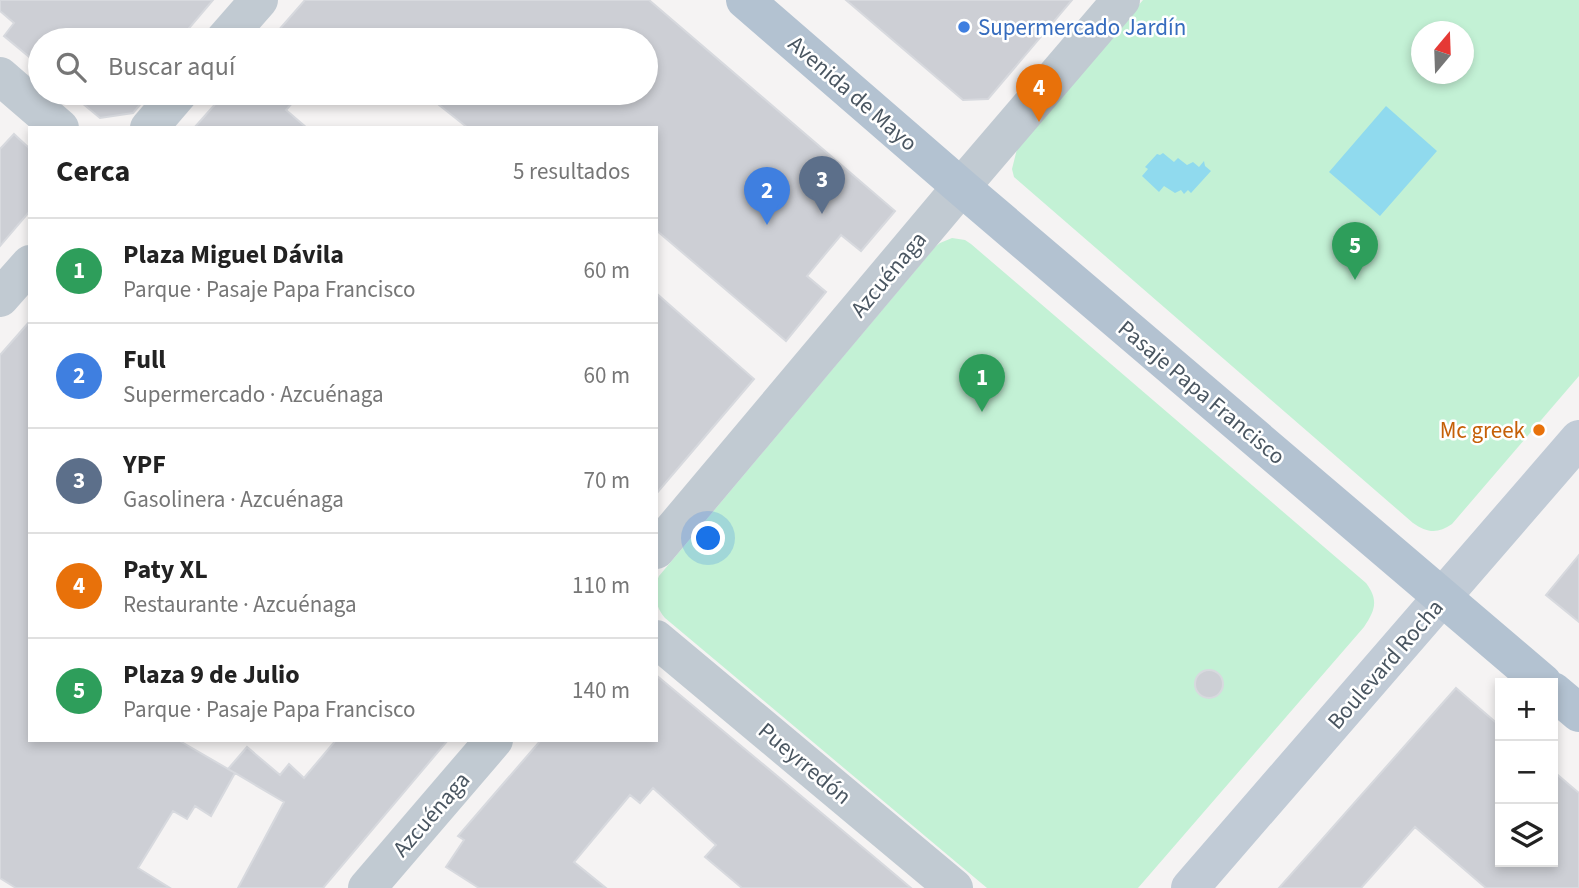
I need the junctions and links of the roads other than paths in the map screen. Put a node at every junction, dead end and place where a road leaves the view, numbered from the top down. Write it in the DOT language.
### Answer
graph roads {
  1 [pos="259,0"];
  2 [pos="745,0"];
  3 [pos="1121,0"];
  4 [pos="234,28"];
  5 [pos="0,76"];
  6 [pos="28,100"];
  7 [pos="33,105"];
  8 [pos="169,105"];
  9 [pos="58,126"];
  10 [pos="151,126"];
  11 [pos="961,187"];
  12 [pos="28,266"];
  13 [pos="0,298"];
  14 [pos="1579,439"];
  15 [pos="658,548"];
  16 [pos="1443,598"];
  17 [pos="658,641"];
  18 [pos="1538,678"];
  19 [pos="1558,695"];
  20 [pos="1579,713"];
  21 [pos="492,742"];
  22 [pos="368,888"];
  23 [pos="954,888"];
  24 [pos="1190,888"];
  1 -- 4 [label="street"];
  2 -- 11 [label="main road, Avenida de Mayo"];
  3 -- 11 [label="street, Azcuénaga"];
  5 -- 6 [label="street"];
  7 -- 9 [label="street"];
  8 -- 10 [label="street"];
  11 -- 15 [label="street, Azcuénaga"];
  11 -- 16 [label="main road, Pasaje Papa Francisco"];
  12 -- 13 [label="street"];
  14 -- 16 [label="main road, Boulevard Rocha"];
  16 -- 18 [label="main road, Pasaje Papa Francisco"];
  16 -- 24 [label="main road, Boulevard Rocha"];
  17 -- 23 [label="street, Pueyrredón"];
  19 -- 20 [label="main road"];
  21 -- 22 [label="street, Azcuénaga"];
}
